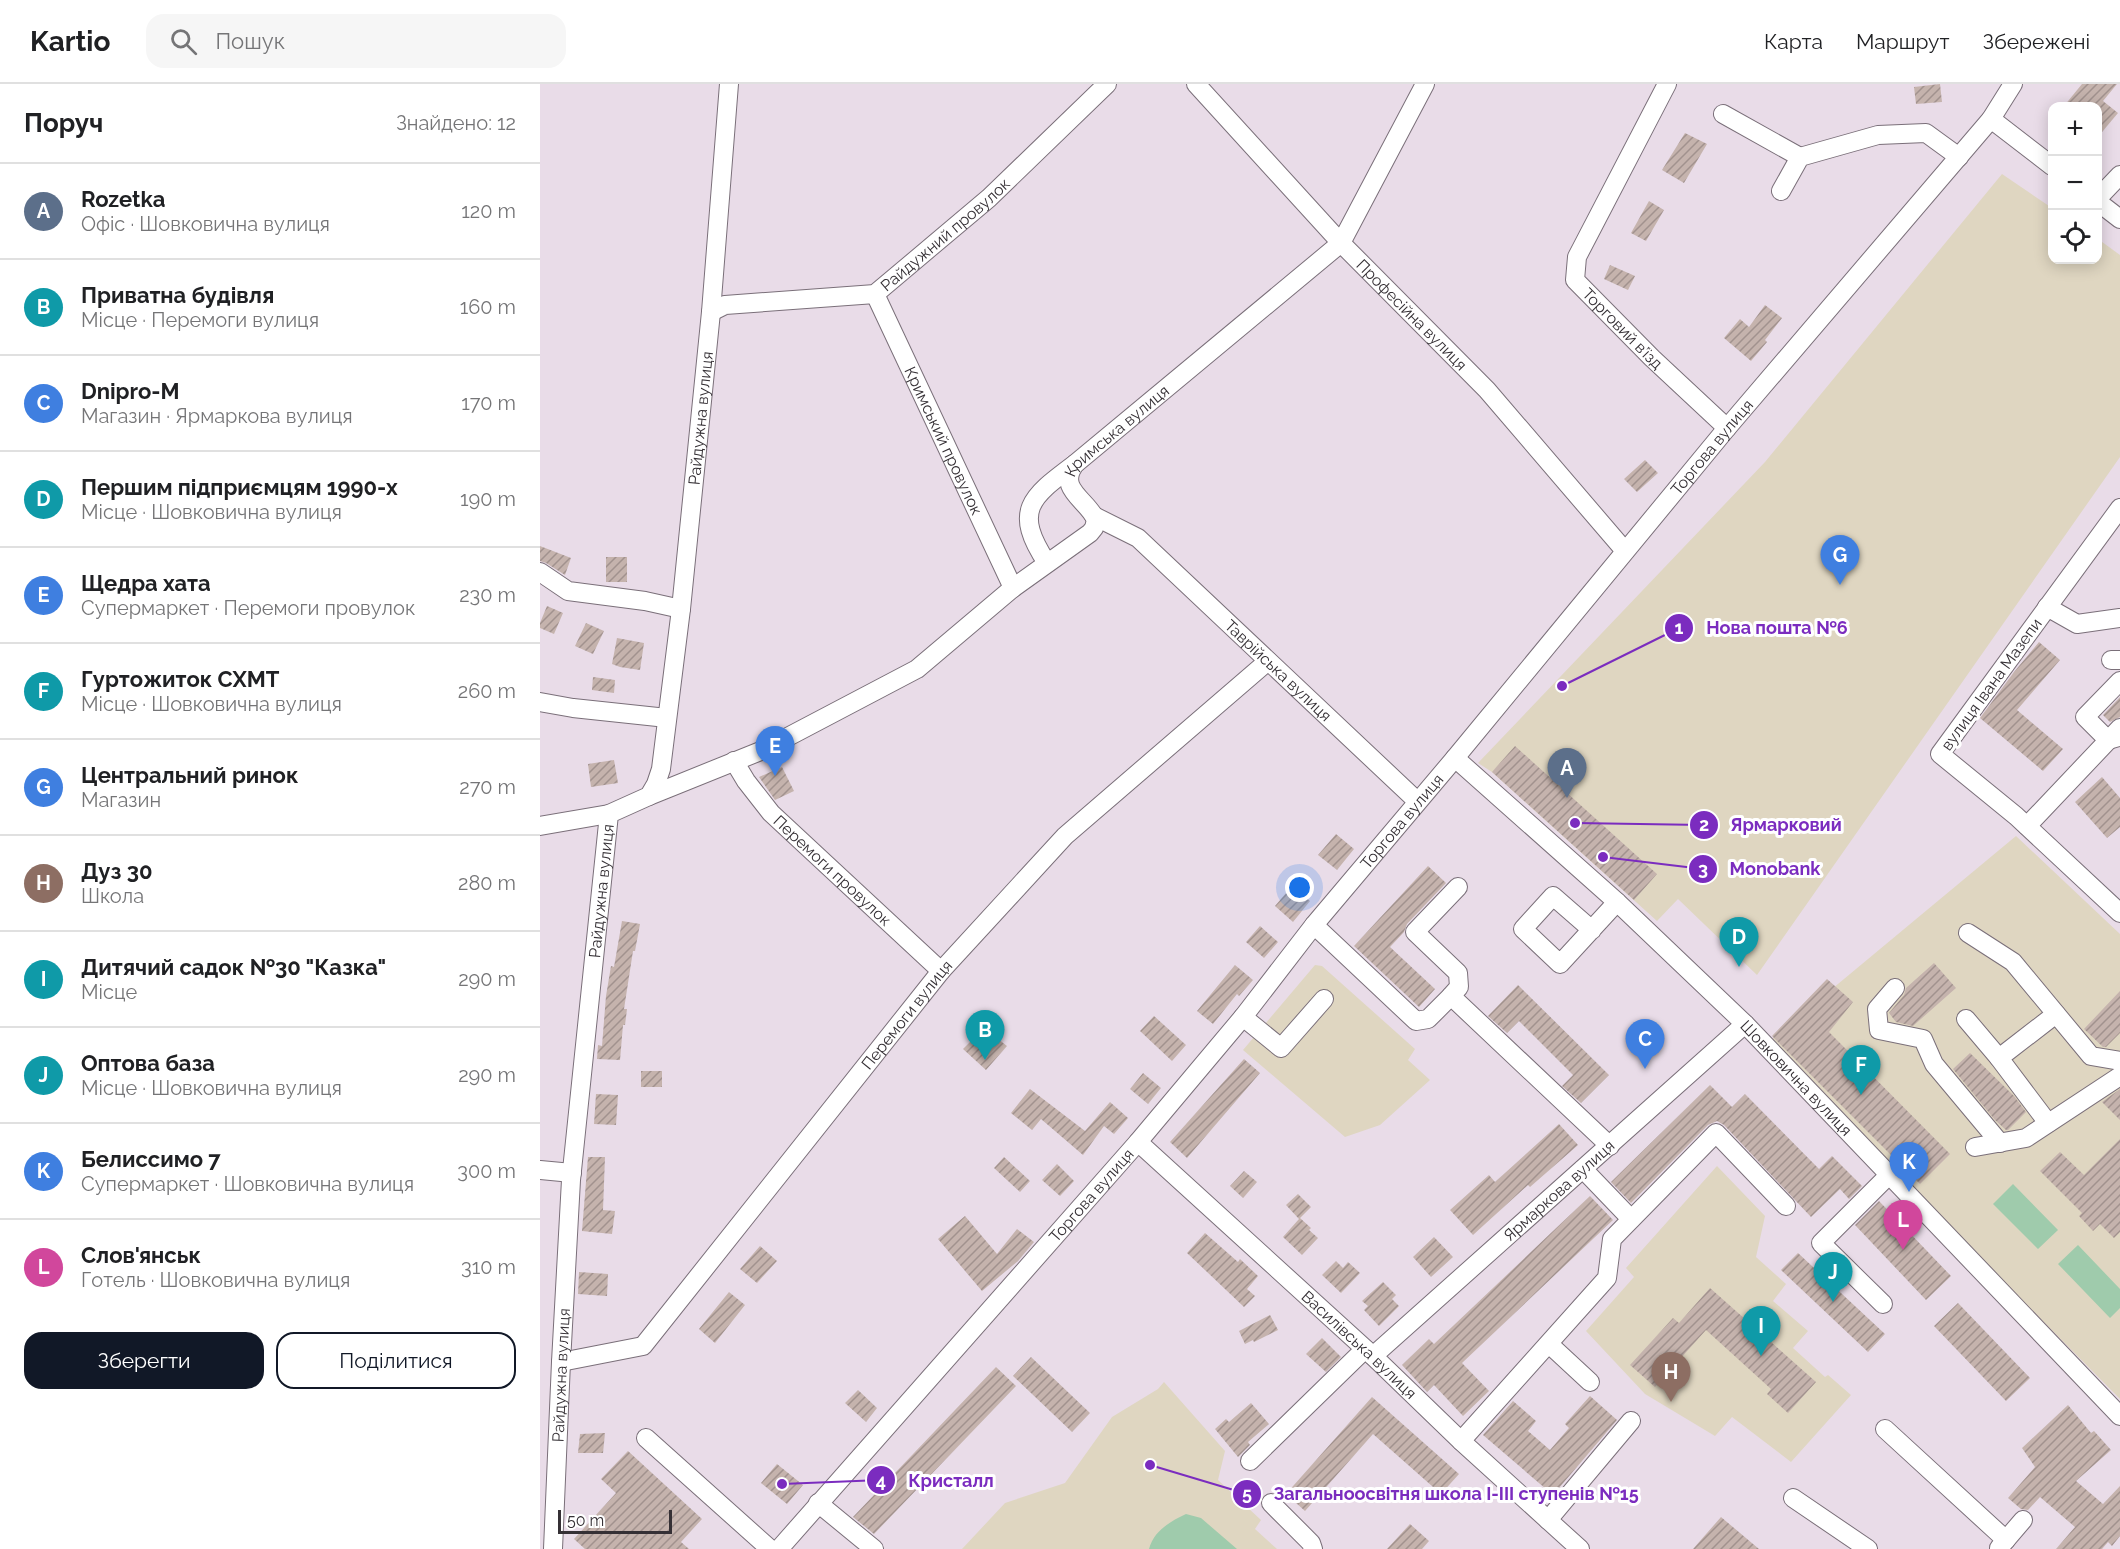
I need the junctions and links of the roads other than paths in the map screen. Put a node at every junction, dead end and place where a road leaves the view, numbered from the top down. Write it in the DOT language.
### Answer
graph roads {
  1 [pos="729,84"];
  2 [pos="1107,84"];
  3 [pos="1196,84"];
  4 [pos="1425,84"];
  5 [pos="1667,84"];
  6 [pos="2010,86"];
  7 [pos="1723,114"];
  8 [pos="1991,118"];
  9 [pos="1959,156"];
  10 [pos="1800,157"];
  11 [pos="2048,163"];
  12 [pos="2120,175"];
  13 [pos="1780,191"];
  14 [pos="2102,195"];
  15 [pos="2102,204"];
  16 [pos="2120,219"];
  17 [pos="1341,243"];
  18 [pos="876,294"];
  19 [pos="711,312"];
  20 [pos="1727,428"];
  21 [pos="1075,464"];
  22 [pos="2120,508"];
  23 [pos="1094,516"];
  24 [pos="1138,538"];
  25 [pos="1084,539"];
  26 [pos="1625,551"];
  27 [pos="1047,563"];
  28 [pos="540,572"];
  29 [pos="1013,588"];
  30 [pos="2047,607"];
  31 [pos="681,609"];
  32 [pos="2120,618"];
  33 [pos="1268,661"];
  34 [pos="2120,681"];
  35 [pos="540,702"];
  36 [pos="667,718"];
  37 [pos="2116,735"];
  38 [pos="1455,758"];
  39 [pos="734,761"];
  40 [pos="649,796"];
  41 [pos="1417,801"];
  42 [pos="609,814"];
  43 [pos="540,826"];
  44 [pos="2027,826"];
  45 [pos="1458,886"];
  46 [pos="1617,902"];
  47 [pos="2120,913"];
  48 [pos="1314,925"];
  49 [pos="1592,930"];
  50 [pos="1968,933"];
  51 [pos="941,971"];
  52 [pos="1895,988"];
  53 [pos="1451,996"];
  54 [pos="1324,999"];
  55 [pos="2056,1014"];
  56 [pos="1243,1017"];
  57 [pos="1966,1019"];
  58 [pos="1745,1024"];
  59 [pos="1999,1058"];
  60 [pos="2120,1061"];
  61 [pos="2120,1076"];
  62 [pos="2048,1124"];
  63 [pos="1138,1142"];
  64 [pos="2000,1143"];
  65 [pos="1610,1146"];
  66 [pos="1975,1148"];
  67 [pos="1583,1169"];
  68 [pos="540,1170"];
  69 [pos="572,1173"];
  70 [pos="1889,1175"];
  71 [pos="1786,1206"];
  72 [pos="1631,1219"];
  73 [pos="1882,1304"];
  74 [pos="1549,1344"];
  75 [pos="1369,1353"];
  76 [pos="561,1362"];
  77 [pos="1590,1382"];
  78 [pos="2120,1416"];
  79 [pos="1631,1421"];
  80 [pos="1885,1429"];
  81 [pos="646,1438"];
  82 [pos="1461,1441"];
  83 [pos="1250,1461"];
  84 [pos="1793,1498"];
  85 [pos="818,1503"];
  86 [pos="1271,1503"];
  87 [pos="1548,1520"];
  88 [pos="2023,1520"];
  89 [pos="2002,1544"];
  90 [pos="1862,1548"];
  91 [pos="554,1549"];
  92 [pos="770,1549"];
  93 [pos="779,1549"];
  94 [pos="874,1549"];
  95 [pos="1313,1549"];
  96 [pos="1580,1549"];
  1 -- 19 [label="street, Райдужна вулиця"];
  2 -- 18 [label="street, Райдужний провулок"];
  3 -- 17 [label="street, Професійна вулиця"];
  4 -- 17 [label="street, Кримська вулиця"];
  5 -- 20 [label="street, Торговий в’їзд"];
  6 -- 8 [label="street, Торгова вулиця"];
  7 -- 10 [label="street"];
  8 -- 9 [label="street, Торгова вулиця"];
  8 -- 11 [label="street"];
  9 -- 10 [label="street"];
  9 -- 20 [label="street, Торгова вулиця"];
  10 -- 13 [label="street"];
  12 -- 14 [label="street"];
  15 -- 16 [label="street"];
  17 -- 21 [label="street, Кримська вулиця"];
  17 -- 26 [label="street, Професійна вулиця"];
  18 -- 19 [label="street, Райдужний провулок"];
  18 -- 29 [label="street, Кримський провулок"];
  19 -- 31 [label="street, Райдужна вулиця"];
  20 -- 26 [label="street, Торгова вулиця"];
  21 -- 23 [label="street, Кримська вулиця"];
  21 -- 27 [label="street"];
  22 -- 30 [label="street, вулиця Івана Мазепи"];
  23 -- 24 [label="street, Таврійська вулиця"];
  23 -- 25 [label="street"];
  24 -- 25 [label="street"];
  24 -- 33 [label="street, Таврійська вулиця"];
  25 -- 27 [label="street"];
  26 -- 38 [label="street, Торгова вулиця"];
  27 -- 29 [label="street"];
  28 -- 31 [label="street"];
  29 -- 39 [label="street"];
  30 -- 32 [label="street"];
  30 -- 44 [label="street, вулиця Івана Мазепи"];
  31 -- 36 [label="street, Райдужна вулиця"];
  33 -- 41 [label="street, Таврійська вулиця"];
  33 -- 51 [label="street, Перемоги вулиця"];
  34 -- 37 [label="street"];
  35 -- 36 [label="street"];
  36 -- 40 [label="street, Райдужна вулиця"];
  37 -- 44 [label="street"];
  38 -- 41 [label="street, Торгова вулиця"];
  38 -- 46 [label="street, Шовковична вулиця"];
  39 -- 40 [label="street"];
  39 -- 51 [label="street, Перемоги провулок"];
  40 -- 42 [label="street, Райдужна вулиця"];
  41 -- 48 [label="street, Торгова вулиця"];
  42 -- 43 [label="street"];
  42 -- 69 [label="street, Райдужна вулиця"];
  44 -- 47 [label="street, вулиця Івана Мазепи"];
  45 -- 53 [label="street"];
  46 -- 49 [label="street"];
  46 -- 58 [label="street, Шовковична вулиця"];
  48 -- 53 [label="street"];
  48 -- 56 [label="street, Торгова вулиця"];
  50 -- 55 [label="street"];
  51 -- 76 [label="street, Перемоги вулиця"];
  52 -- 64 [label="street"];
  53 -- 65 [label="street"];
  54 -- 56 [label="street"];
  55 -- 59 [label="street"];
  55 -- 60 [label="street"];
  56 -- 63 [label="street, Торгова вулиця"];
  57 -- 59 [label="street"];
  58 -- 65 [label="street, Ярмаркова вулиця"];
  58 -- 70 [label="street, Шовковична вулиця"];
  59 -- 62 [label="street"];
  61 -- 62 [label="street"];
  62 -- 64 [label="street"];
  63 -- 75 [label="street, Василівська вулиця"];
  63 -- 85 [label="street, Торгова вулиця"];
  64 -- 66 [label="street"];
  65 -- 67 [label="street, Ярмаркова вулиця"];
  67 -- 72 [label="street"];
  67 -- 75 [label="street, Ярмаркова вулиця"];
  68 -- 69 [label="street"];
  69 -- 76 [label="street, Райдужна вулиця"];
  70 -- 73 [label="street"];
  70 -- 78 [label="street, Шовковична вулиця"];
  71 -- 72 [label="street"];
  72 -- 74 [label="street"];
  74 -- 77 [label="street"];
  74 -- 82 [label="street"];
  75 -- 82 [label="street, Василівська вулиця"];
  75 -- 83 [label="street, Ярмаркова вулиця"];
  76 -- 91 [label="street, Райдужна вулиця"];
  79 -- 87 [label="street"];
  80 -- 89 [label="street"];
  81 -- 92 [label="street"];
  82 -- 87 [label="street, Василівська вулиця"];
  84 -- 90 [label="street"];
  85 -- 93 [label="street, Торгова вулиця"];
  85 -- 94 [label="street"];
  86 -- 95 [label="street"];
  87 -- 96 [label="street, Василівська вулиця"];
  88 -- 89 [label="street"];
}
